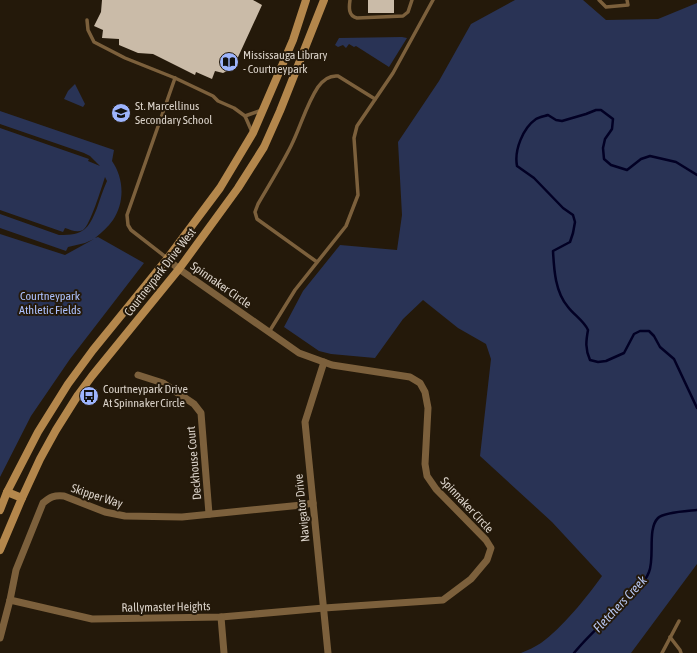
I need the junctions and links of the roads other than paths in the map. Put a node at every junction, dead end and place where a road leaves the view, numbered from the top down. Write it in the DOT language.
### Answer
graph roads {
  1 [pos="306,0"];
  2 [pos="324,0"];
  3 [pos="350,0"];
  4 [pos="412,0"];
  5 [pos="433,0"];
  6 [pos="599,0"];
  7 [pos="627,0"];
  8 [pos="87,20"];
  9 [pos="175,78"];
  10 [pos="376,99"];
  11 [pos="263,110"];
  12 [pos="245,116"];
  13 [pos="253,133"];
  14 [pos="167,259"];
  15 [pos="317,262"];
  16 [pos="179,269"];
  17 [pos="269,332"];
  18 [pos="324,362"];
  19 [pos="138,376"];
  20 [pos="6,491"];
  21 [pos="22,498"];
  22 [pos="313,503"];
  23 [pos="0,510"];
  24 [pos="209,514"];
  25 [pos="0,550"];
  26 [pos="10,600"];
  27 [pos="324,608"];
  28 [pos="221,617"];
  29 [pos="679,621"];
  30 [pos="670,637"];
  31 [pos="0,638"];
  32 [pos="224,653"];
  33 [pos="328,653"];
  34 [pos="662,653"];
  35 [pos="681,653"];
  1 -- 11 [label="main road, Courtneypark Drive West"];
  2 -- 16 [label="main road, Courtneypark Drive West"];
  3 -- 4 [label="lane"];
  5 -- 10 [label="lane"];
  6 -- 7 [label="lane"];
  8 -- 9 [label="lane"];
  9 -- 12 [label="lane"];
  9 -- 14 [label="lane"];
  10 -- 15 [label="lane"];
  10 -- 15 [label="lane"];
  11 -- 12 [label="lane"];
  11 -- 13 [label="main road, Courtneypark Drive West"];
  12 -- 13 [label="lane"];
  13 -- 14 [label="main road, Courtneypark Drive West"];
  14 -- 16 [label="street, Spinnaker Circle"];
  14 -- 20 [label="main road, Courtneypark Drive West"];
  15 -- 17 [label="lane"];
  16 -- 17 [label="street, Spinnaker Circle"];
  16 -- 21 [label="main road, Courtneypark Drive West"];
  17 -- 18 [label="street, Spinnaker Circle"];
  18 -- 22 [label="street, Navigator Drive"];
  18 -- 27 [label="street, Spinnaker Circle"];
  19 -- 24 [label="street, Deckhouse Court"];
  20 -- 21 [label="main road"];
  20 -- 23 [label="main road, Courtneypark Drive West"];
  21 -- 25 [label="main road, Courtneypark Drive West"];
  22 -- 24 [label="street, Skipper Way"];
  22 -- 27 [label="street, Navigator Drive"];
  24 -- 26 [label="street, Skipper Way"];
  26 -- 28 [label="street, Rallymaster Heights"];
  26 -- 31 [label="street, Skipper Way"];
  27 -- 28 [label="street, Rallymaster Heights"];
  27 -- 33 [label="street, Navigator Drive"];
  28 -- 32 [label="street"];
  29 -- 30 [label="lane"];
  30 -- 34 [label="lane"];
  30 -- 35 [label="lane"];
}
